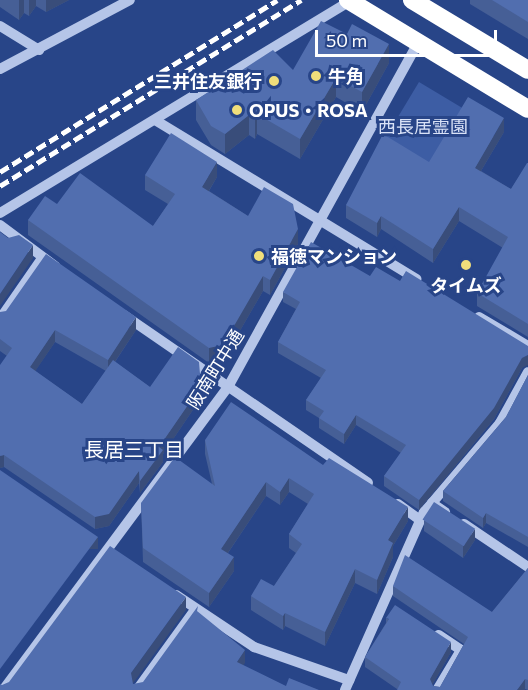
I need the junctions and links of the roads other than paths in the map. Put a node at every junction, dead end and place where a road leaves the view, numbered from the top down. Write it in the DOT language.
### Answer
graph roads {
  1 [pos="130,0"];
  2 [pos="412,0"];
  3 [pos="349,1"];
  4 [pos="0,26"];
  5 [pos="418,43"];
  6 [pos="39,50"];
  7 [pos="0,69"];
  8 [pos="528,70"];
  9 [pos="528,109"];
  10 [pos="155,120"];
  11 [pos="0,213"];
  12 [pos="320,222"];
  13 [pos="0,225"];
  14 [pos="43,257"];
  15 [pos="62,271"];
  16 [pos="429,286"];
  17 [pos="111,305"];
  18 [pos="469,310"];
  19 [pos="0,319"];
  20 [pos="528,346"];
  21 [pos="528,372"];
  22 [pos="228,387"];
  23 [pos="432,504"];
  24 [pos="420,520"];
  25 [pos="99,539"];
  26 [pos="109,545"];
  27 [pos="119,553"];
  28 [pos="528,567"];
  29 [pos="166,588"];
  30 [pos="195,610"];
  31 [pos="432,631"];
  32 [pos="347,685"];
  33 [pos="3,690"];
  34 [pos="137,690"];
  35 [pos="437,690"];
  1 -- 6 [label="street"];
  2 -- 8 [label="highway"];
  3 -- 5 [label="highway"];
  3 -- 10 [label="street"];
  4 -- 6 [label="street"];
  5 -- 9 [label="highway"];
  5 -- 12 [label="street, 阪南町中通"];
  6 -- 7 [label="street"];
  10 -- 11 [label="street"];
  10 -- 12 [label="street"];
  12 -- 16 [label="street"];
  12 -- 22 [label="street, 阪南町中通"];
  13 -- 14 [label="street"];
  14 -- 15 [label="street"];
  14 -- 19 [label="street"];
  17 -- 22 [label="street"];
  18 -- 20 [label="street"];
  21 -- 23 [label="street"];
  22 -- 24 [label="street"];
  22 -- 26 [label="street, 阪南町中通"];
  23 -- 24 [label="street"];
  23 -- 28 [label="street"];
  24 -- 32 [label="street"];
  25 -- 26 [label="street"];
  26 -- 27 [label="street"];
  26 -- 33 [label="street, 阪南町中通"];
  29 -- 30 [label="street"];
  30 -- 32 [label="street"];
  30 -- 34 [label="street"];
  31 -- 35 [label="street"];
}
